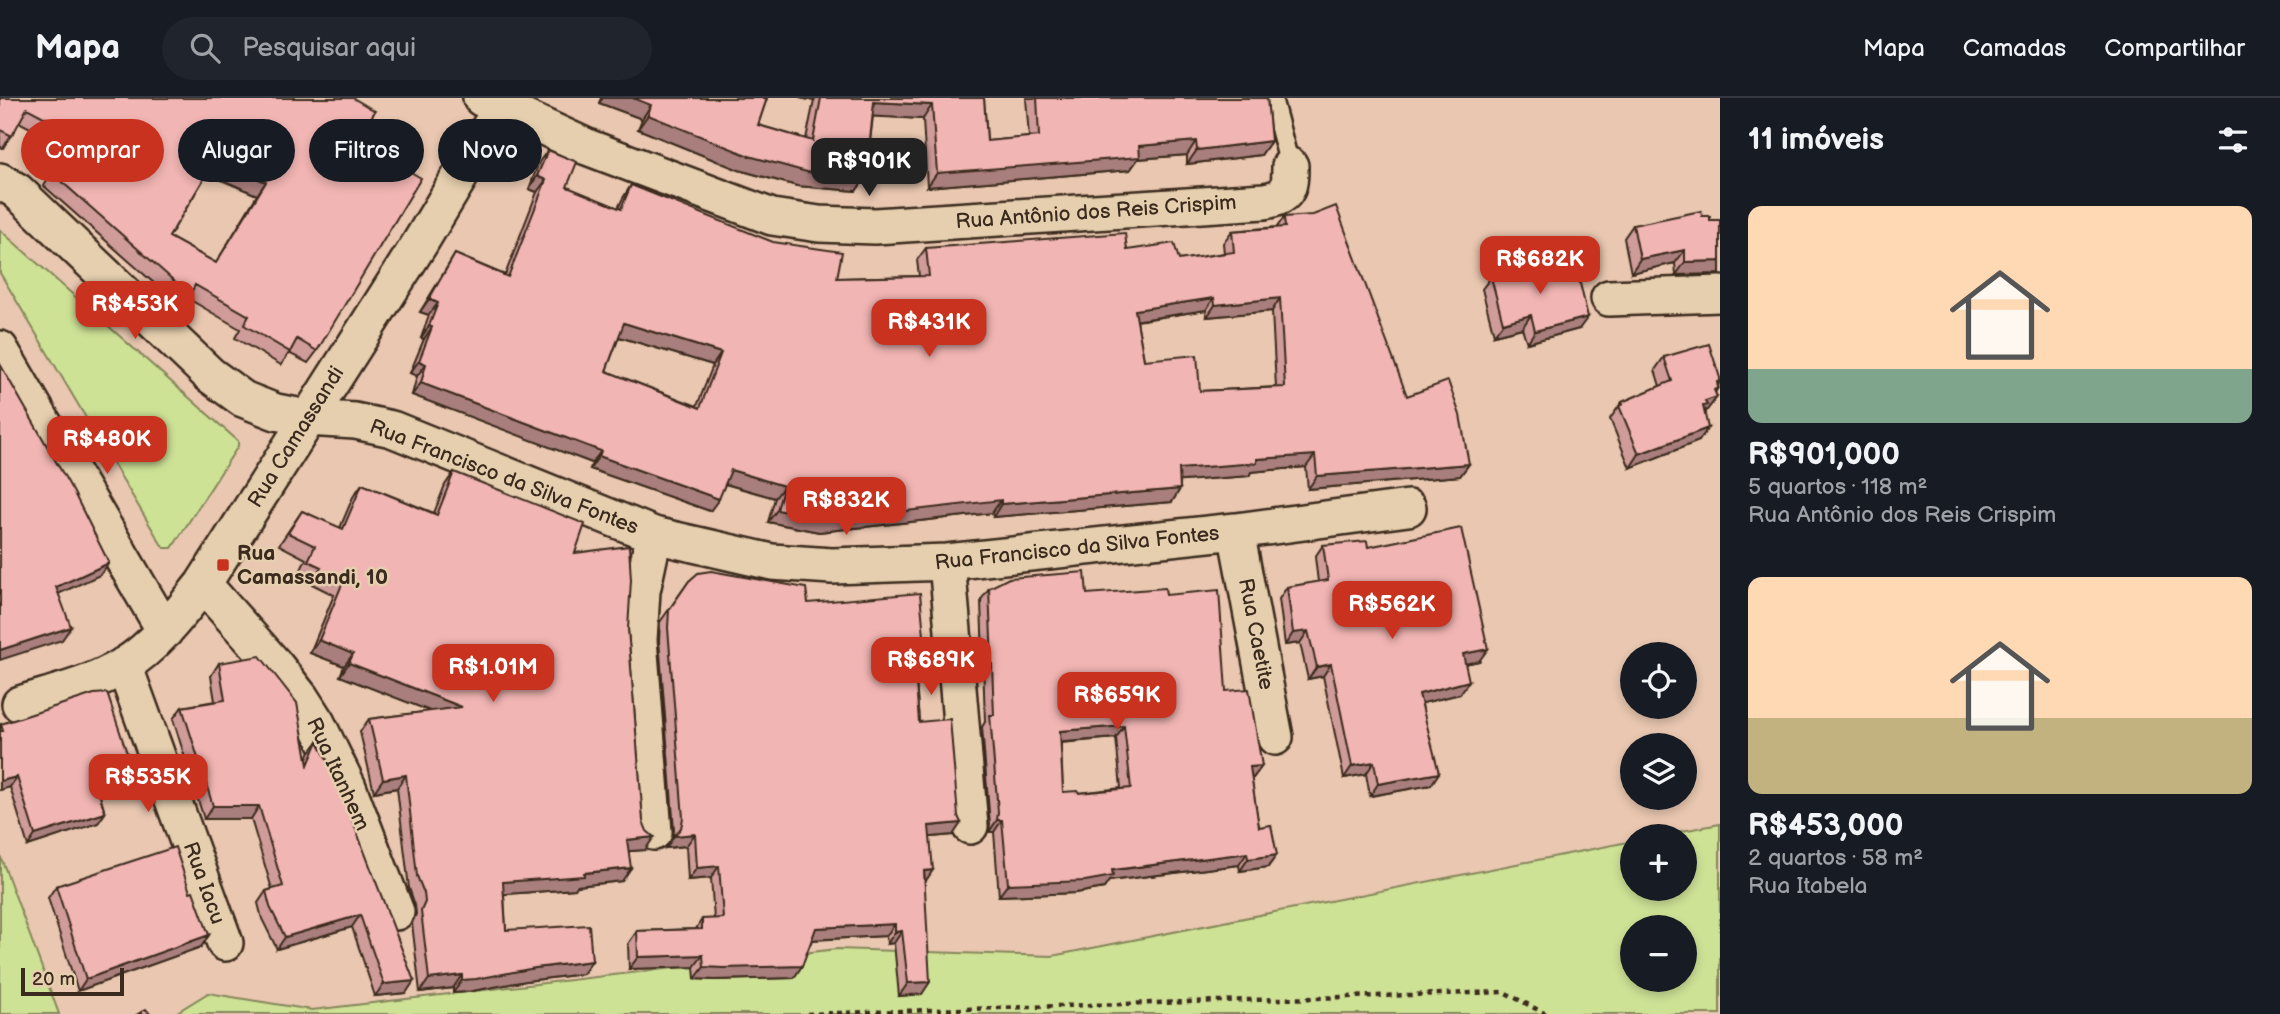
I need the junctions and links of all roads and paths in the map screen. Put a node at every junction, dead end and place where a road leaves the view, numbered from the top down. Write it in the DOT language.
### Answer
graph roads {
  1 [pos="1272,98"];
  2 [pos="497,101"];
  3 [pos="1290,166"];
  4 [pos="0,181"];
  5 [pos="1720,294"];
  6 [pos="1609,298"];
  7 [pos="0,349"];
  8 [pos="307,418"];
  9 [pos="1408,508"];
  10 [pos="1236,531"];
  11 [pos="654,535"];
  12 [pos="947,562"];
  13 [pos="203,584"];
  14 [pos="165,631"];
  15 [pos="124,666"];
  16 [pos="20,704"];
  17 [pos="1275,737"];
  18 [pos="970,826"];
  19 [pos="654,832"];
  20 [pos="396,912"];
  21 [pos="225,943"];
  22 [pos="807,1014"];
  23 [pos="1546,1014"];
  1 -- 3 [label="lane"];
  2 -- 3 [label="street, Rua Antônio dos Reis Crispim"];
  2 -- 8 [label="street, Rua Camassandi"];
  4 -- 8 [label="street, Rua Francisco da Silva Fontes"];
  5 -- 6 [label="street"];
  7 -- 14 [label="street"];
  8 -- 11 [label="street, Rua Francisco da Silva Fontes"];
  8 -- 13 [label="street, Rua Camassandi"];
  9 -- 10 [label="street, Rua Francisco da Silva Fontes"];
  10 -- 12 [label="street, Rua Francisco da Silva Fontes"];
  10 -- 17 [label="street, Rua Caetite"];
  11 -- 12 [label="street, Rua Francisco da Silva Fontes"];
  11 -- 19 [label="street"];
  12 -- 18 [label="street"];
  13 -- 14 [label="street, Rua Camassandi"];
  13 -- 20 [label="street, Rua Itanhem"];
  14 -- 15 [label="street, Rua Camassandi"];
  15 -- 16 [label="street, Rua Camassandi"];
  15 -- 21 [label="street, Rua Iacu"];
  22 -- 23 [label="path"];
}
